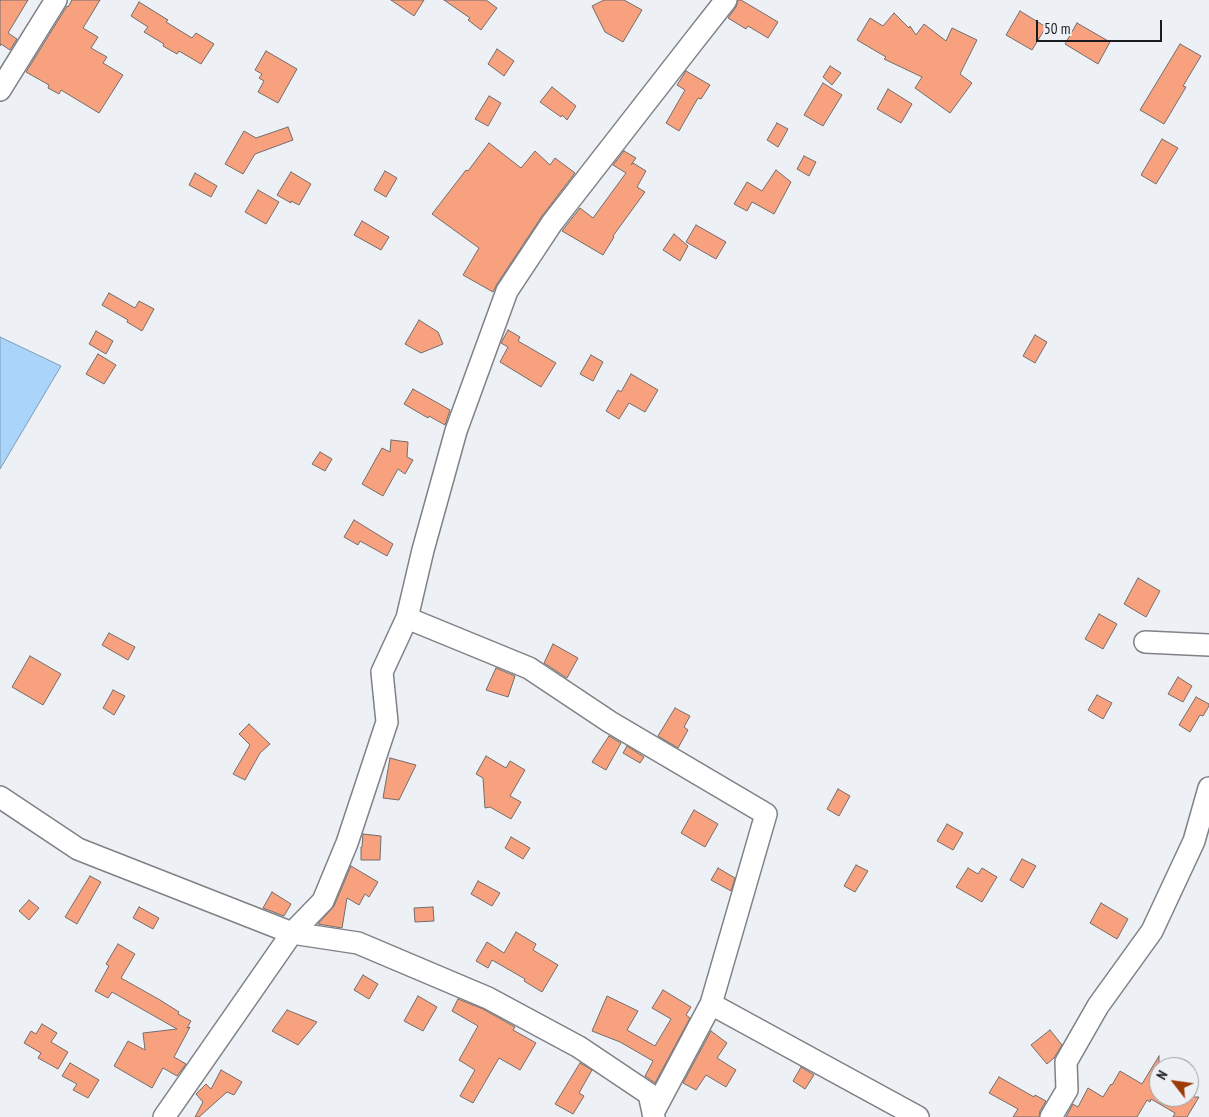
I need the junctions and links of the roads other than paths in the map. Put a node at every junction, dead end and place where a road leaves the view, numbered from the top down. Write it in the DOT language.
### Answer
graph roads {
  1 [pos="56,0"];
  2 [pos="726,0"];
  3 [pos="0,90"];
  4 [pos="407,618"];
  5 [pos="1145,642"];
  6 [pos="1209,646"];
  7 [pos="1209,788"];
  8 [pos="0,797"];
  9 [pos="292,933"];
  10 [pos="711,1004"];
  11 [pos="653,1115"];
  12 [pos="164,1117"];
  13 [pos="918,1117"];
  14 [pos="1052,1117"];
  1 -- 3 [label="street"];
  2 -- 4 [label="street"];
  4 -- 9 [label="street"];
  4 -- 10 [label="street"];
  5 -- 6 [label="street"];
  7 -- 14 [label="street"];
  8 -- 9 [label="street"];
  9 -- 11 [label="street"];
  9 -- 12 [label="street"];
  10 -- 11 [label="street"];
  10 -- 13 [label="street"];
}
